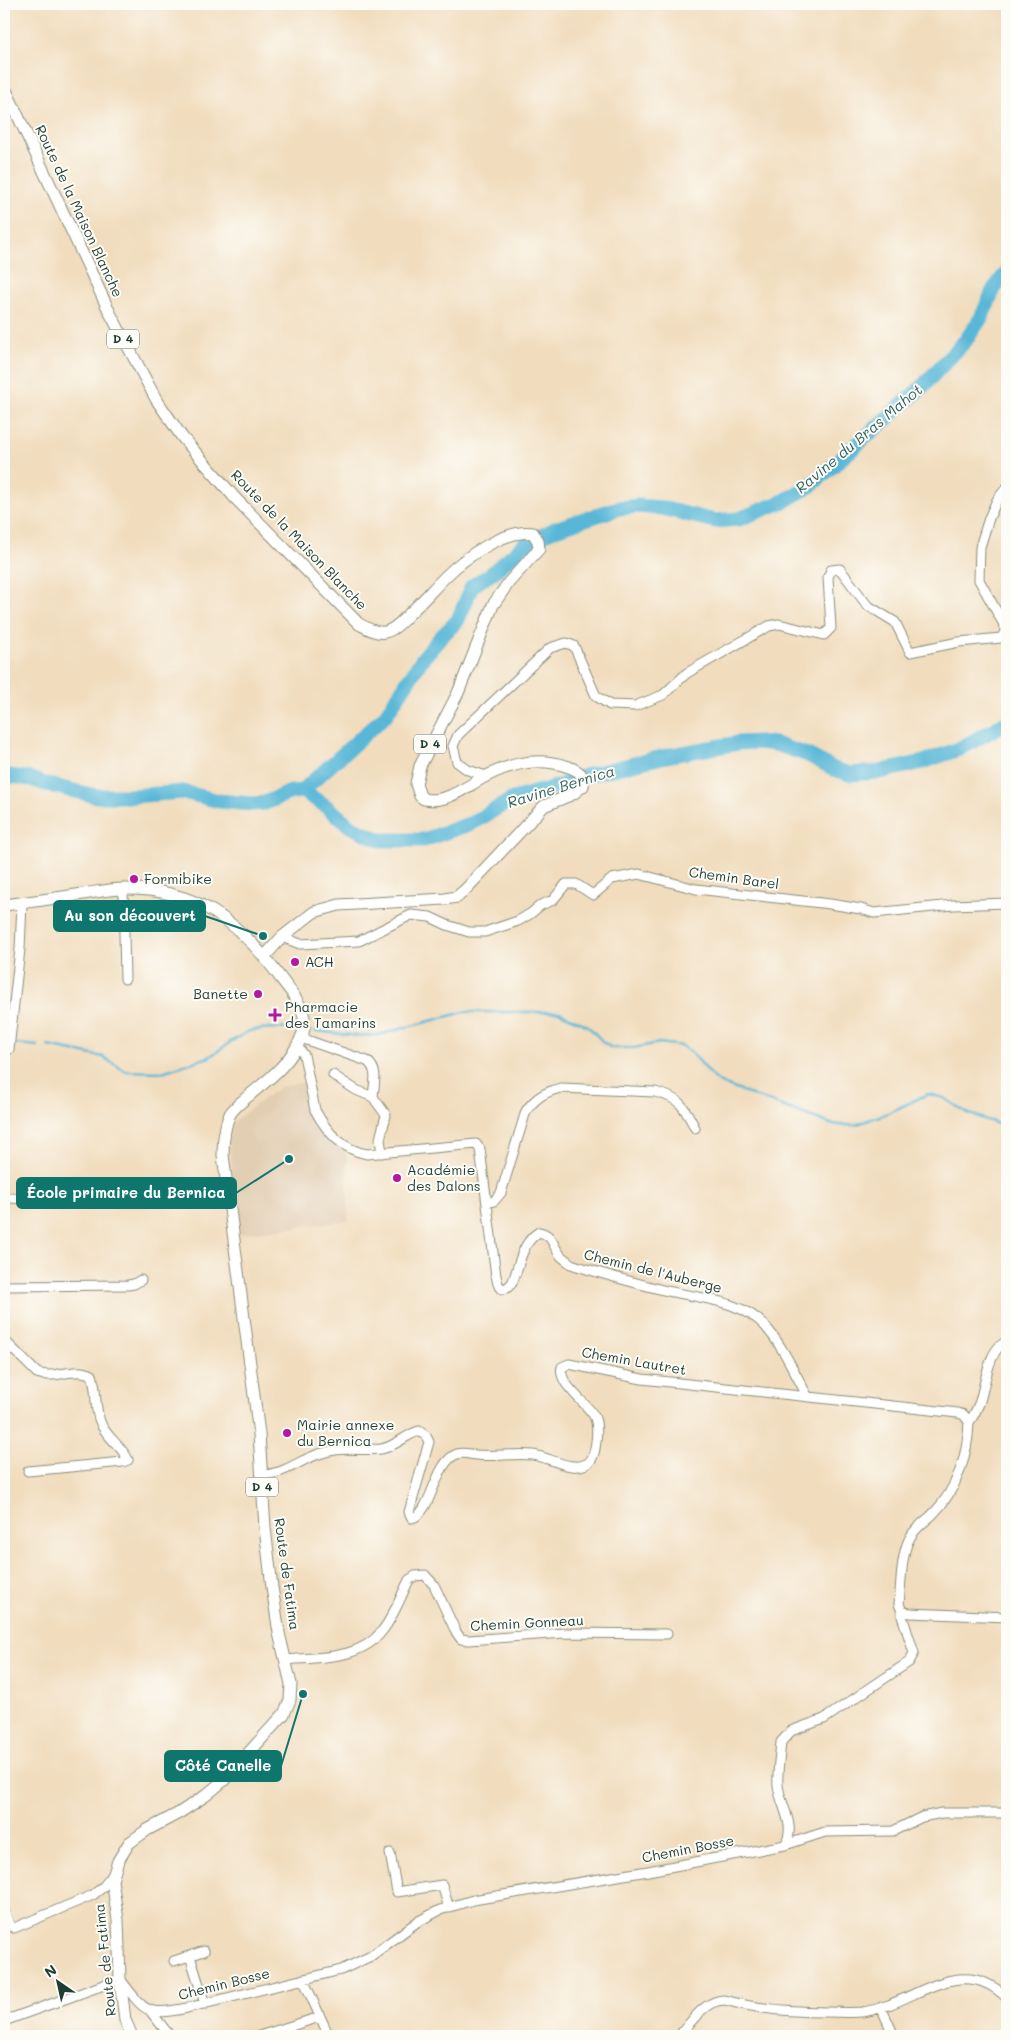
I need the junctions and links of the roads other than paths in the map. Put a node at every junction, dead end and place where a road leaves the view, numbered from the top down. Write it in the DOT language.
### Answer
graph roads {
  1 [pos="4,86"];
  2 [pos="1007,487"];
  3 [pos="486,776"];
  4 [pos="123,888"];
  5 [pos="22,903"];
  6 [pos="1007,903"];
  7 [pos="4,905"];
  8 [pos="282,937"];
  9 [pos="265,956"];
  10 [pos="126,979"];
  11 [pos="299,1042"];
  12 [pos="4,1050"];
  13 [pos="333,1075"];
  14 [pos="373,1097"];
  15 [pos="695,1128"];
  16 [pos="382,1153"];
  17 [pos="4,1198"];
  18 [pos="228,1200"];
  19 [pos="487,1203"];
  20 [pos="141,1280"];
  21 [pos="4,1286"];
  22 [pos="4,1340"];
  23 [pos="1007,1342"];
  24 [pos="808,1397"];
  25 [pos="969,1422"];
  26 [pos="28,1471"];
  27 [pos="261,1475"];
  28 [pos="902,1611"];
  29 [pos="1007,1617"];
  30 [pos="667,1634"];
  31 [pos="286,1660"];
  32 [pos="1007,1814"];
  33 [pos="785,1845"];
  34 [pos="390,1853"];
  35 [pos="115,1872"];
  36 [pos="448,1908"];
  37 [pos="4,1911"];
  38 [pos="204,1951"];
  39 [pos="190,1956"];
  40 [pos="174,1961"];
  41 [pos="120,1979"];
  42 [pos="303,1979"];
  43 [pos="1007,1998"];
  44 [pos="205,2004"];
  45 [pos="881,2007"];
  46 [pos="151,2012"];
  47 [pos="320,2017"];
  48 [pos="4,2021"];
  49 [pos="132,2036"];
  50 [pos="170,2036"];
  51 [pos="258,2036"];
  52 [pos="329,2036"];
  53 [pos="682,2036"];
  54 [pos="894,2036"];
  1 -- 3 [label="main road, Route de la Maison Blanche / D 4"];
  2 -- 3 [label="street"];
  3 -- 8 [label="main road, Route de la Maison Blanche / D 4"];
  4 -- 5 [label="main road"];
  4 -- 9 [label="main road"];
  4 -- 10 [label="street"];
  5 -- 7 [label="main road"];
  5 -- 12 [label="street"];
  6 -- 8 [label="street, Chemin Barel"];
  8 -- 9 [label="main road, Route de la Maison Blanche / D 4"];
  9 -- 11 [label="main road"];
  11 -- 14 [label="street"];
  11 -- 16 [label="street, Chemin de l'Auberge"];
  11 -- 18 [label="main road, Route de Fatima / D 4"];
  13 -- 14 [label="street"];
  14 -- 16 [label="street"];
  15 -- 19 [label="street"];
  16 -- 19 [label="street, Chemin de l'Auberge"];
  17 -- 18 [label="street"];
  18 -- 27 [label="main road, Route de Fatima / D 4"];
  19 -- 24 [label="street, Chemin de l'Auberge"];
  20 -- 21 [label="street"];
  22 -- 26 [label="street"];
  23 -- 25 [label="street"];
  24 -- 25 [label="street, Chemin Lautret"];
  24 -- 27 [label="street, Chemin Lautret"];
  25 -- 28 [label="street"];
  27 -- 31 [label="main road, Route de Fatima / D 4"];
  28 -- 29 [label="street"];
  28 -- 33 [label="street"];
  30 -- 31 [label="street, Chemin Gonneau"];
  31 -- 35 [label="main road, Route de Fatima / D 4"];
  32 -- 33 [label="street, Chemin Bosse"];
  33 -- 36 [label="street, Chemin Bosse"];
  34 -- 36 [label="street"];
  35 -- 37 [label="street"];
  35 -- 41 [label="main road, Route de Fatima / D 4"];
  36 -- 42 [label="street, Chemin Bosse"];
  38 -- 39 [label="street"];
  39 -- 40 [label="street"];
  39 -- 44 [label="street"];
  41 -- 46 [label="street"];
  41 -- 48 [label="street"];
  41 -- 49 [label="main road, Route de Fatima / D 4"];
  42 -- 44 [label="street, Chemin Bosse"];
  42 -- 47 [label="street"];
  43 -- 45 [label="street"];
  44 -- 46 [label="street, Chemin Bosse"];
  45 -- 53 [label="street"];
  45 -- 54 [label="street"];
  46 -- 50 [label="street"];
  47 -- 51 [label="street"];
  47 -- 52 [label="street"];
}
